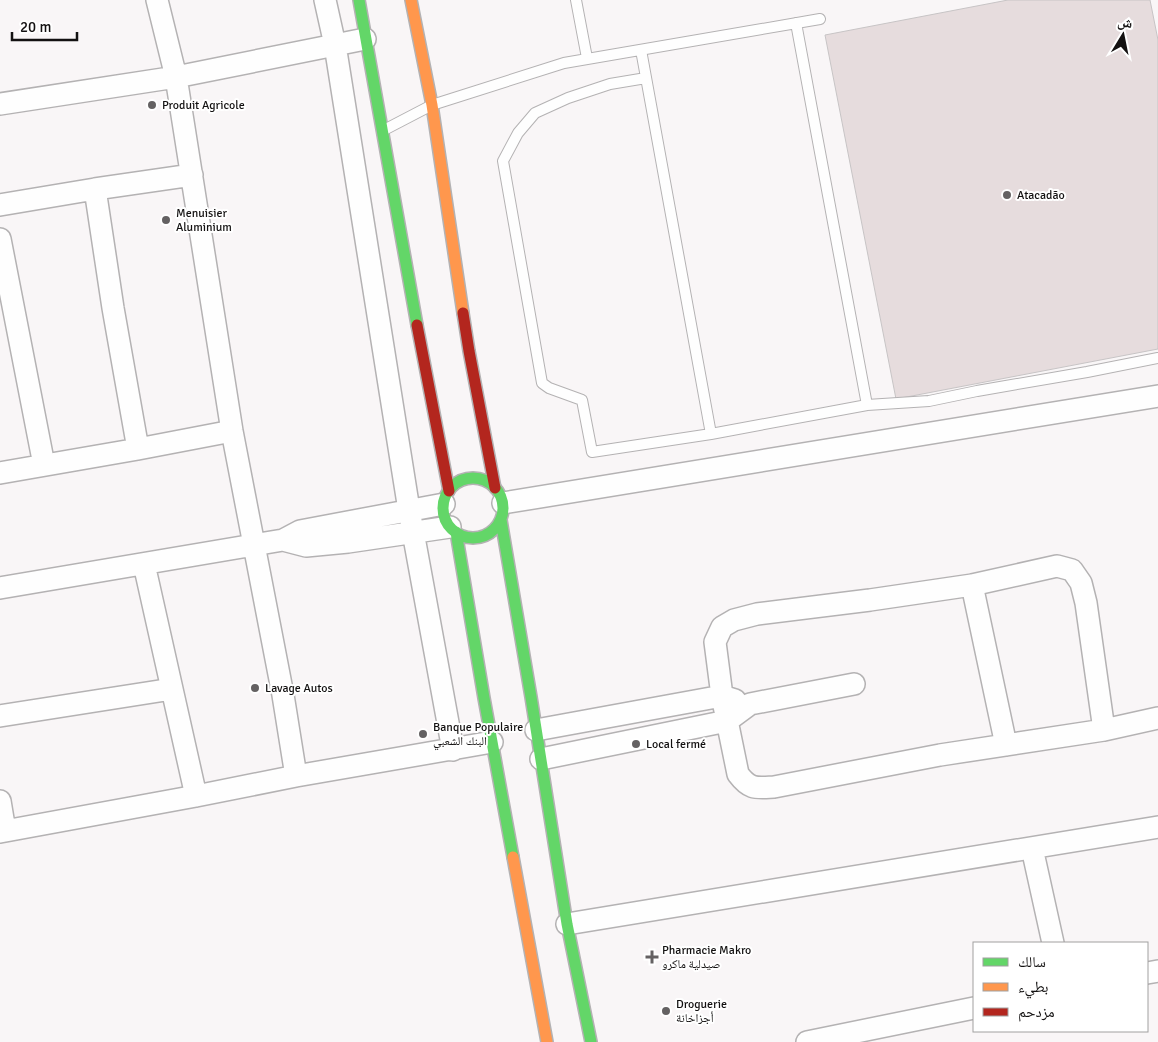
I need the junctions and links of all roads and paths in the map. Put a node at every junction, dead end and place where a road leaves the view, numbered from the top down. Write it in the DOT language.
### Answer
graph roads {
  1 [pos="157,0"];
  2 [pos="325,0"];
  3 [pos="359,0"];
  4 [pos="411,0"];
  5 [pos="576,0"];
  6 [pos="820,20"];
  7 [pos="796,23"];
  8 [pos="365,39"];
  9 [pos="335,45"];
  10 [pos="641,50"];
  11 [pos="587,58"];
  12 [pos="176,77"];
  13 [pos="646,78"];
  14 [pos="0,104"];
  15 [pos="432,105"];
  16 [pos="383,130"];
  17 [pos="192,175"];
  18 [pos="95,189"];
  19 [pos="0,206"];
  20 [pos="0,239"];
  21 [pos="1158,358"];
  22 [pos="1157,400"];
  23 [pos="867,405"];
  24 [pos="232,431"];
  25 [pos="711,434"];
  26 [pos="138,449"];
  27 [pos="44,465"];
  28 [pos="0,473"];
  29 [pos="447,497"];
  30 [pos="499,503"];
  31 [pos="409,510"];
  32 [pos="453,529"];
  33 [pos="413,533"];
  34 [pos="283,540"];
  35 [pos="255,546"];
  36 [pos="144,564"];
  37 [pos="972,585"];
  38 [pos="0,588"];
  39 [pos="854,684"];
  40 [pos="172,689"];
  41 [pos="722,696"];
  42 [pos="750,704"];
  43 [pos="0,716"];
  44 [pos="1158,718"];
  45 [pos="727,721"];
  46 [pos="536,730"];
  47 [pos="1104,730"];
  48 [pos="492,742"];
  49 [pos="1006,745"];
  50 [pos="453,750"];
  51 [pos="540,759"];
  52 [pos="296,776"];
  53 [pos="196,796"];
  54 [pos="0,801"];
  55 [pos="1158,828"];
  56 [pos="3,831"];
  57 [pos="1032,848"];
  58 [pos="567,924"];
  59 [pos="1053,942"];
  60 [pos="973,1008"];
  61 [pos="547,1042"];
  62 [pos="591,1042"];
  63 [pos="807,1042"];
  1 -- 12 [label="street"];
  2 -- 9 [label="street"];
  3 -- 8 [label="main road"];
  4 -- 15 [label="main road"];
  5 -- 11 [label="lane"];
  6 -- 7 [label="lane"];
  7 -- 10 [label="lane"];
  7 -- 23 [label="lane"];
  8 -- 9 [label="street"];
  8 -- 16 [label="main road"];
  9 -- 12 [label="street"];
  9 -- 31 [label="street"];
  10 -- 11 [label="lane"];
  10 -- 13 [label="lane"];
  11 -- 15 [label="lane"];
  12 -- 14 [label="street"];
  12 -- 17 [label="street"];
  13 -- 25 [label="lane"];
  13 -- 25 [label="lane"];
  15 -- 16 [label="lane"];
  15 -- 30 [label="main road"];
  16 -- 29 [label="main road"];
  17 -- 18 [label="street"];
  17 -- 24 [label="street"];
  18 -- 19 [label="street"];
  18 -- 26 [label="street"];
  20 -- 27 [label="street"];
  21 -- 23 [label="lane"];
  22 -- 30 [label="street"];
  23 -- 25 [label="lane"];
  24 -- 26 [label="street"];
  24 -- 35 [label="street"];
  26 -- 27 [label="street"];
  27 -- 28 [label="street"];
  29 -- 30 [label="main road"];
  29 -- 31 [label="street"];
  29 -- 32 [label="main road"];
  30 -- 32 [label="main road"];
  30 -- 46 [label="main road"];
  31 -- 33 [label="street"];
  31 -- 34 [label="street"];
  32 -- 33 [label="street"];
  32 -- 48 [label="main road"];
  33 -- 34 [label="street"];
  33 -- 50 [label="street"];
  34 -- 35 [label="street"];
  35 -- 36 [label="street"];
  35 -- 52 [label="street"];
  36 -- 38 [label="street"];
  36 -- 40 [label="street"];
  37 -- 41 [label="street"];
  37 -- 47 [label="street"];
  37 -- 49 [label="street"];
  39 -- 42 [label="street"];
  40 -- 43 [label="street"];
  40 -- 53 [label="street"];
  41 -- 42 [label="street"];
  41 -- 45 [label="street"];
  41 -- 46 [label="street"];
  42 -- 45 [label="street"];
  44 -- 47 [label="street"];
  45 -- 49 [label="street"];
  45 -- 51 [label="street"];
  46 -- 51 [label="main road"];
  47 -- 49 [label="street"];
  48 -- 50 [label="street"];
  48 -- 61 [label="main road"];
  50 -- 52 [label="street"];
  51 -- 58 [label="main road"];
  52 -- 53 [label="street"];
  53 -- 56 [label="street"];
  54 -- 56 [label="street"];
  55 -- 57 [label="street"];
  57 -- 58 [label="street"];
  57 -- 59 [label="street"];
  58 -- 62 [label="main road"];
  60 -- 63 [label="street"];
}
